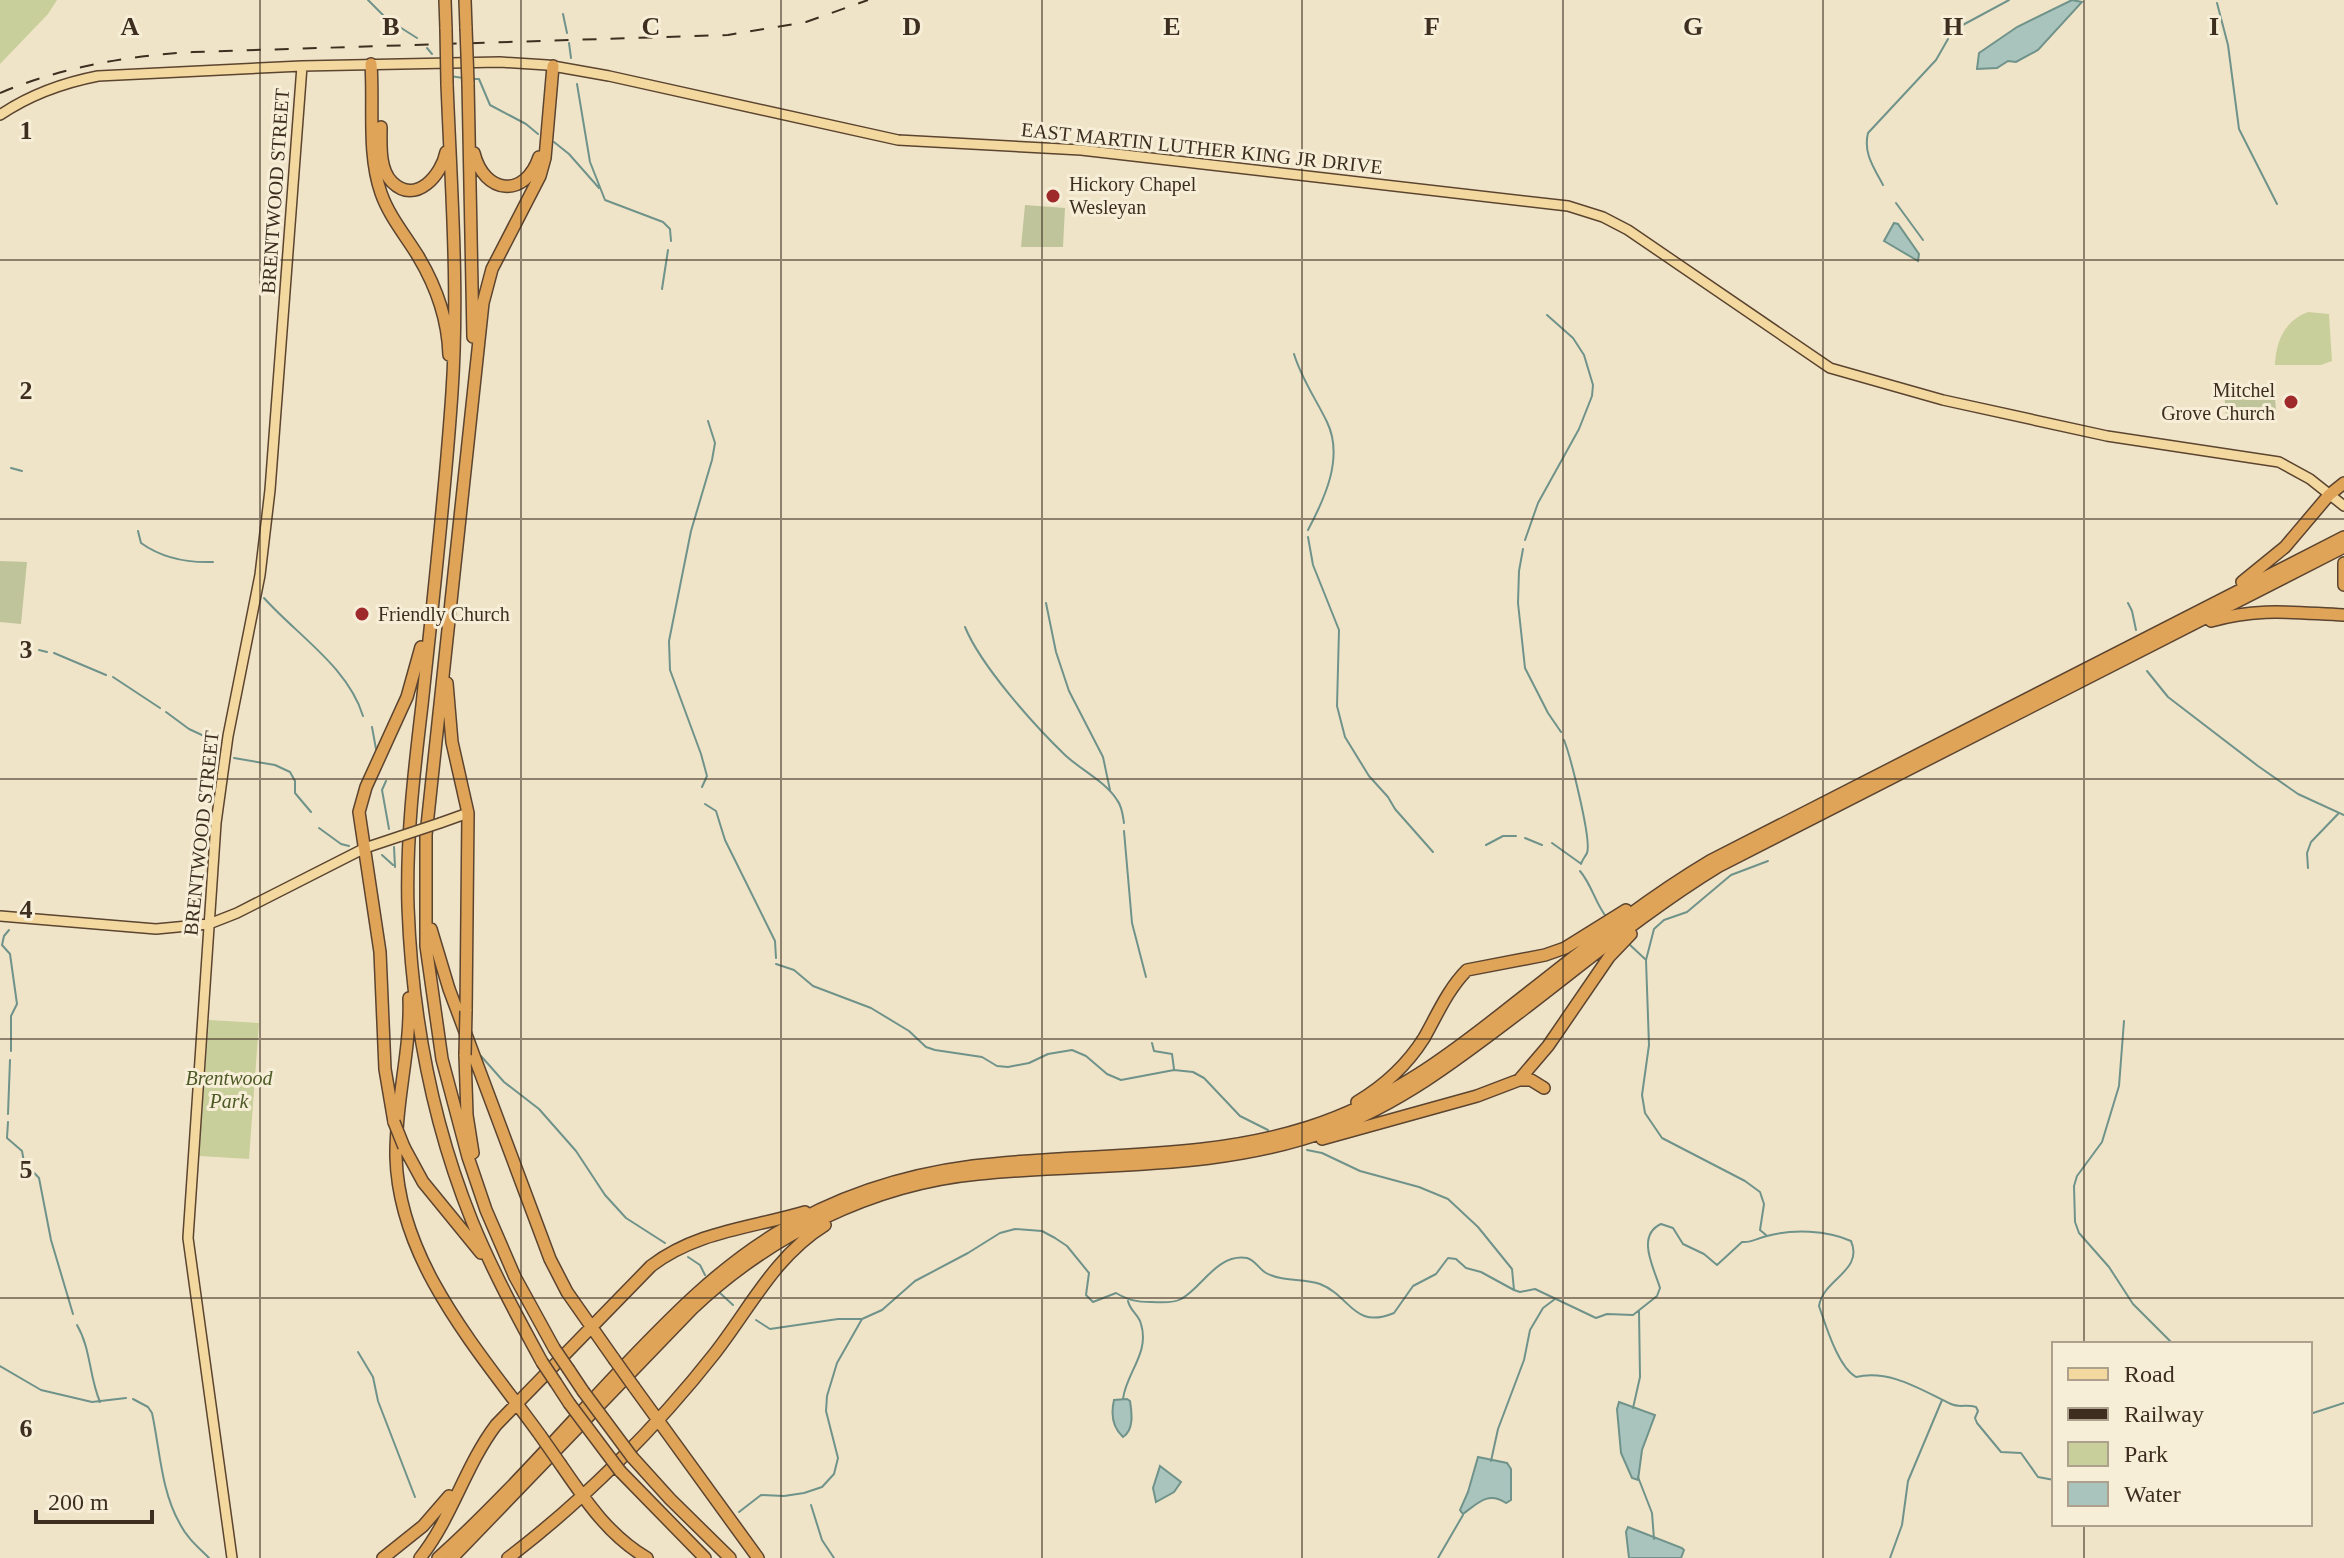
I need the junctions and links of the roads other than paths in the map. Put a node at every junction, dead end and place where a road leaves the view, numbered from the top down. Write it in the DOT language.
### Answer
graph roads {
  1 [pos="445,0"];
  2 [pos="465,0"];
  3 [pos="375,64"];
  4 [pos="302,66"];
  5 [pos="550,66"];
  6 [pos="0,115"];
  7 [pos="469,130"];
  8 [pos="449,131"];
  9 [pos="474,377"];
  10 [pos="453,391"];
  11 [pos="2344,483"];
  12 [pos="2329,495"];
  13 [pos="2344,506"];
  14 [pos="2344,537"];
  15 [pos="2344,547"];
  16 [pos="2344,563"];
  17 [pos="434,584"];
  18 [pos="2344,585"];
  19 [pos="449,611"];
  20 [pos="2344,615"];
  21 [pos="2189,616"];
  22 [pos="2159,642"];
  23 [pos="468,813"];
  24 [pos="365,848"];
  25 [pos="424,865"];
  26 [pos="1675,883"];
  27 [pos="1665,901"];
  28 [pos="408,906"];
  29 [pos="0,916"];
  30 [pos="209,924"];
  31 [pos="1519,1080"];
  32 [pos="1544,1088"];
  33 [pos="1319,1124"];
  34 [pos="1274,1147"];
  35 [pos="844,1200"];
  36 [pos="856,1205"];
  37 [pos="495,1231"];
  38 [pos="504,1292"];
  39 [pos="592,1327"];
  40 [pos="517,1404"];
  41 [pos="656,1420"];
  42 [pos="470,1466"];
  43 [pos="582,1495"];
  44 [pos="232,1558"];
  45 [pos="383,1558"];
  46 [pos="420,1558"];
  47 [pos="438,1558"];
  48 [pos="452,1558"];
  49 [pos="508,1558"];
  50 [pos="647,1558"];
  51 [pos="705,1558"];
  52 [pos="730,1558"];
  53 [pos="758,1558"];
  1 -- 8 [label="highway, bridge"];
  2 -- 7 [label="highway, bridge"];
  3 -- 4 [label="main road, EAST MARTIN LUTHER KING JR DRIVE"];
  3 -- 5 [label="main road, EAST MARTIN LUTHER KING JR DRIVE"];
  3 -- 8 [label="highway"];
  3 -- 10 [label="highway"];
  4 -- 6 [label="main road, EAST MARTIN LUTHER KING JR DRIVE"];
  4 -- 30 [label="main road, BRENTWOOD STREET"];
  5 -- 7 [label="highway"];
  5 -- 9 [label="highway"];
  5 -- 12 [label="main road, EAST MARTIN LUTHER KING JR DRIVE"];
  7 -- 9 [label="highway"];
  8 -- 10 [label="highway"];
  9 -- 19 [label="highway"];
  10 -- 17 [label="highway"];
  11 -- 12 [label="highway"];
  12 -- 13 [label="main road, EAST MARTIN LUTHER KING JR DRIVE"];
  12 -- 21 [label="highway"];
  14 -- 21 [label="highway"];
  15 -- 22 [label="highway"];
  16 -- 18 [label="highway"];
  17 -- 24 [label="highway"];
  17 -- 28 [label="highway"];
  19 -- 23 [label="highway"];
  19 -- 25 [label="highway"];
  20 -- 22 [label="highway"];
  21 -- 26 [label="highway"];
  22 -- 27 [label="highway"];
  23 -- 24 [label="main road, bridge"];
  23 -- 37 [label="highway, bridge"];
  24 -- 30 [label="main road"];
  24 -- 38 [label="highway, bridge"];
  25 -- 37 [label="highway"];
  25 -- 39 [label="highway"];
  26 -- 33 [label="highway"];
  26 -- 33 [label="highway"];
  27 -- 31 [label="highway"];
  27 -- 34 [label="highway"];
  28 -- 38 [label="highway"];
  28 -- 40 [label="highway"];
  29 -- 30 [label="main road"];
  30 -- 44 [label="main road, BRENTWOOD STREET"];
  31 -- 32 [label="highway"];
  31 -- 34 [label="highway"];
  33 -- 35 [label="highway"];
  34 -- 36 [label="highway"];
  35 -- 39 [label="highway"];
  35 -- 47 [label="highway"];
  36 -- 41 [label="highway"];
  36 -- 48 [label="highway"];
  37 -- 52 [label="highway, bridge"];
  38 -- 51 [label="highway, bridge"];
  39 -- 40 [label="highway"];
  39 -- 41 [label="highway, bridge"];
  40 -- 42 [label="highway"];
  40 -- 43 [label="highway, bridge"];
  41 -- 43 [label="highway"];
  41 -- 53 [label="highway"];
  42 -- 45 [label="highway"];
  42 -- 46 [label="highway"];
  43 -- 49 [label="highway"];
  43 -- 50 [label="highway"];
}
